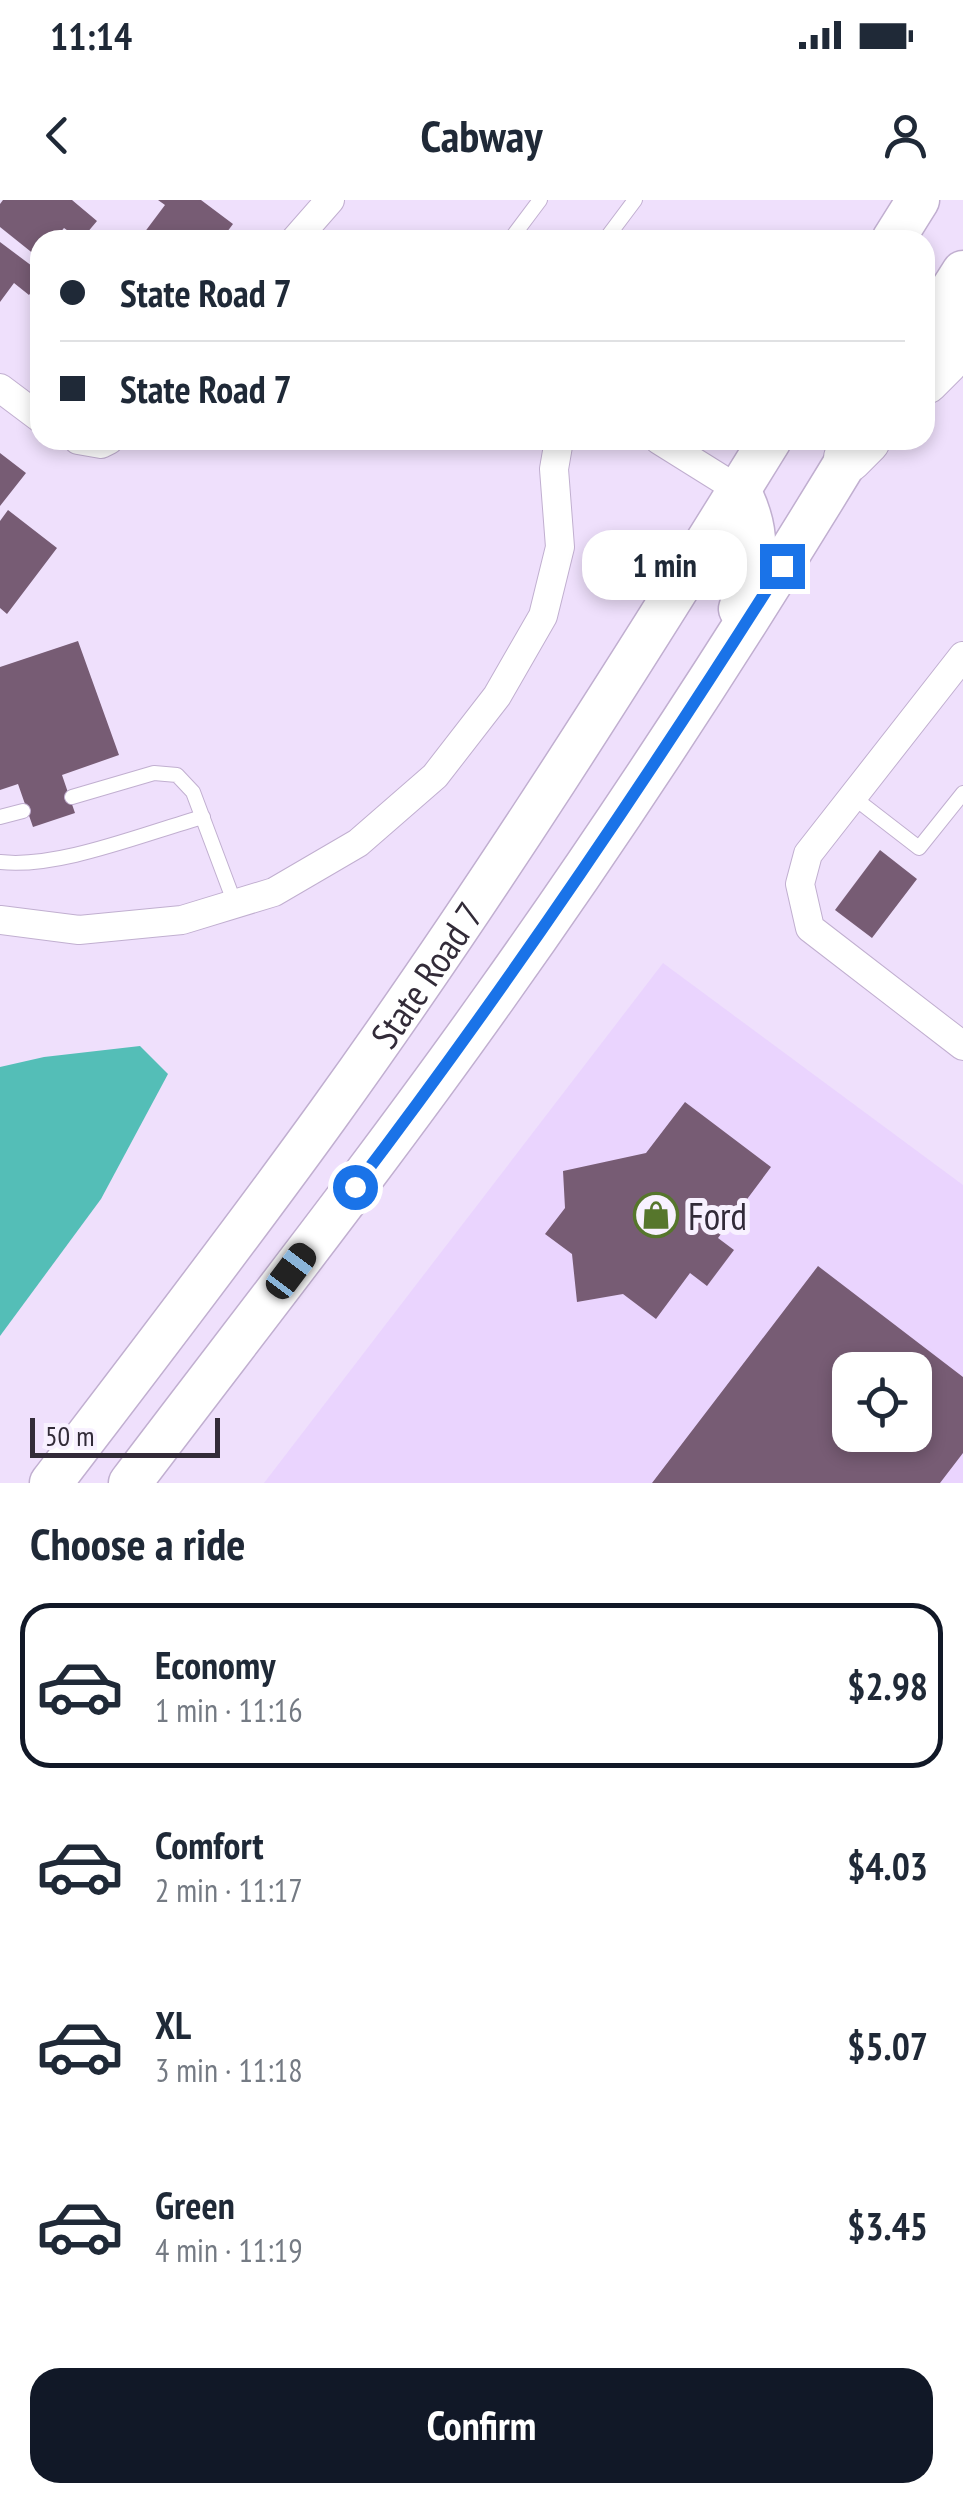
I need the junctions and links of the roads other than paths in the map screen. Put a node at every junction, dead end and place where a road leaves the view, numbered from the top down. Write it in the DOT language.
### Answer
graph roads {
  1 [pos="330,200"];
  2 [pos="540,200"];
  3 [pos="636,200"];
  4 [pos="918,200"];
  5 [pos="304,230"];
  6 [pos="518,230"];
  7 [pos="613,230"];
  8 [pos="899,230"];
  9 [pos="963,272"];
  10 [pos="935,316"];
  11 [pos="963,332"];
  12 [pos="935,369"];
  13 [pos="0,388"];
  14 [pos="30,410"];
  15 [pos="557,450"];
  16 [pos="675,450"];
  17 [pos="764,450"];
  18 [pos="855,450"];
  19 [pos="739,490"];
  20 [pos="728,652"];
  21 [pos="963,656"];
  22 [pos="963,793"];
  23 [pos="853,796"];
  24 [pos="72,797"];
  25 [pos="23,810"];
  26 [pos="0,817"];
  27 [pos="203,817"];
  28 [pos="0,862"];
  29 [pos="235,904"];
  30 [pos="0,920"];
  31 [pos="963,1046"];
  32 [pos="51,1483"];
  33 [pos="130,1483"];
  1 -- 5 [label="street"];
  2 -- 6 [label="lane"];
  3 -- 7 [label="lane"];
  4 -- 8 [label="main road"];
  9 -- 10 [label="main road"];
  11 -- 12 [label="highway"];
  13 -- 14 [label="street"];
  15 -- 29 [label="street"];
  16 -- 19 [label="street"];
  17 -- 19 [label="main road, State Road 7"];
  18 -- 20 [label="main road, State Road 7"];
  19 -- 20 [label="main road"];
  19 -- 32 [label="main road, State Road 7"];
  20 -- 33 [label="main road, State Road 7"];
  21 -- 23 [label="street"];
  22 -- 23 [label="lane"];
  23 -- 31 [label="street"];
  24 -- 27 [label="lane"];
  25 -- 26 [label="lane"];
  27 -- 28 [label="lane"];
  27 -- 29 [label="lane"];
  29 -- 30 [label="street"];
}
